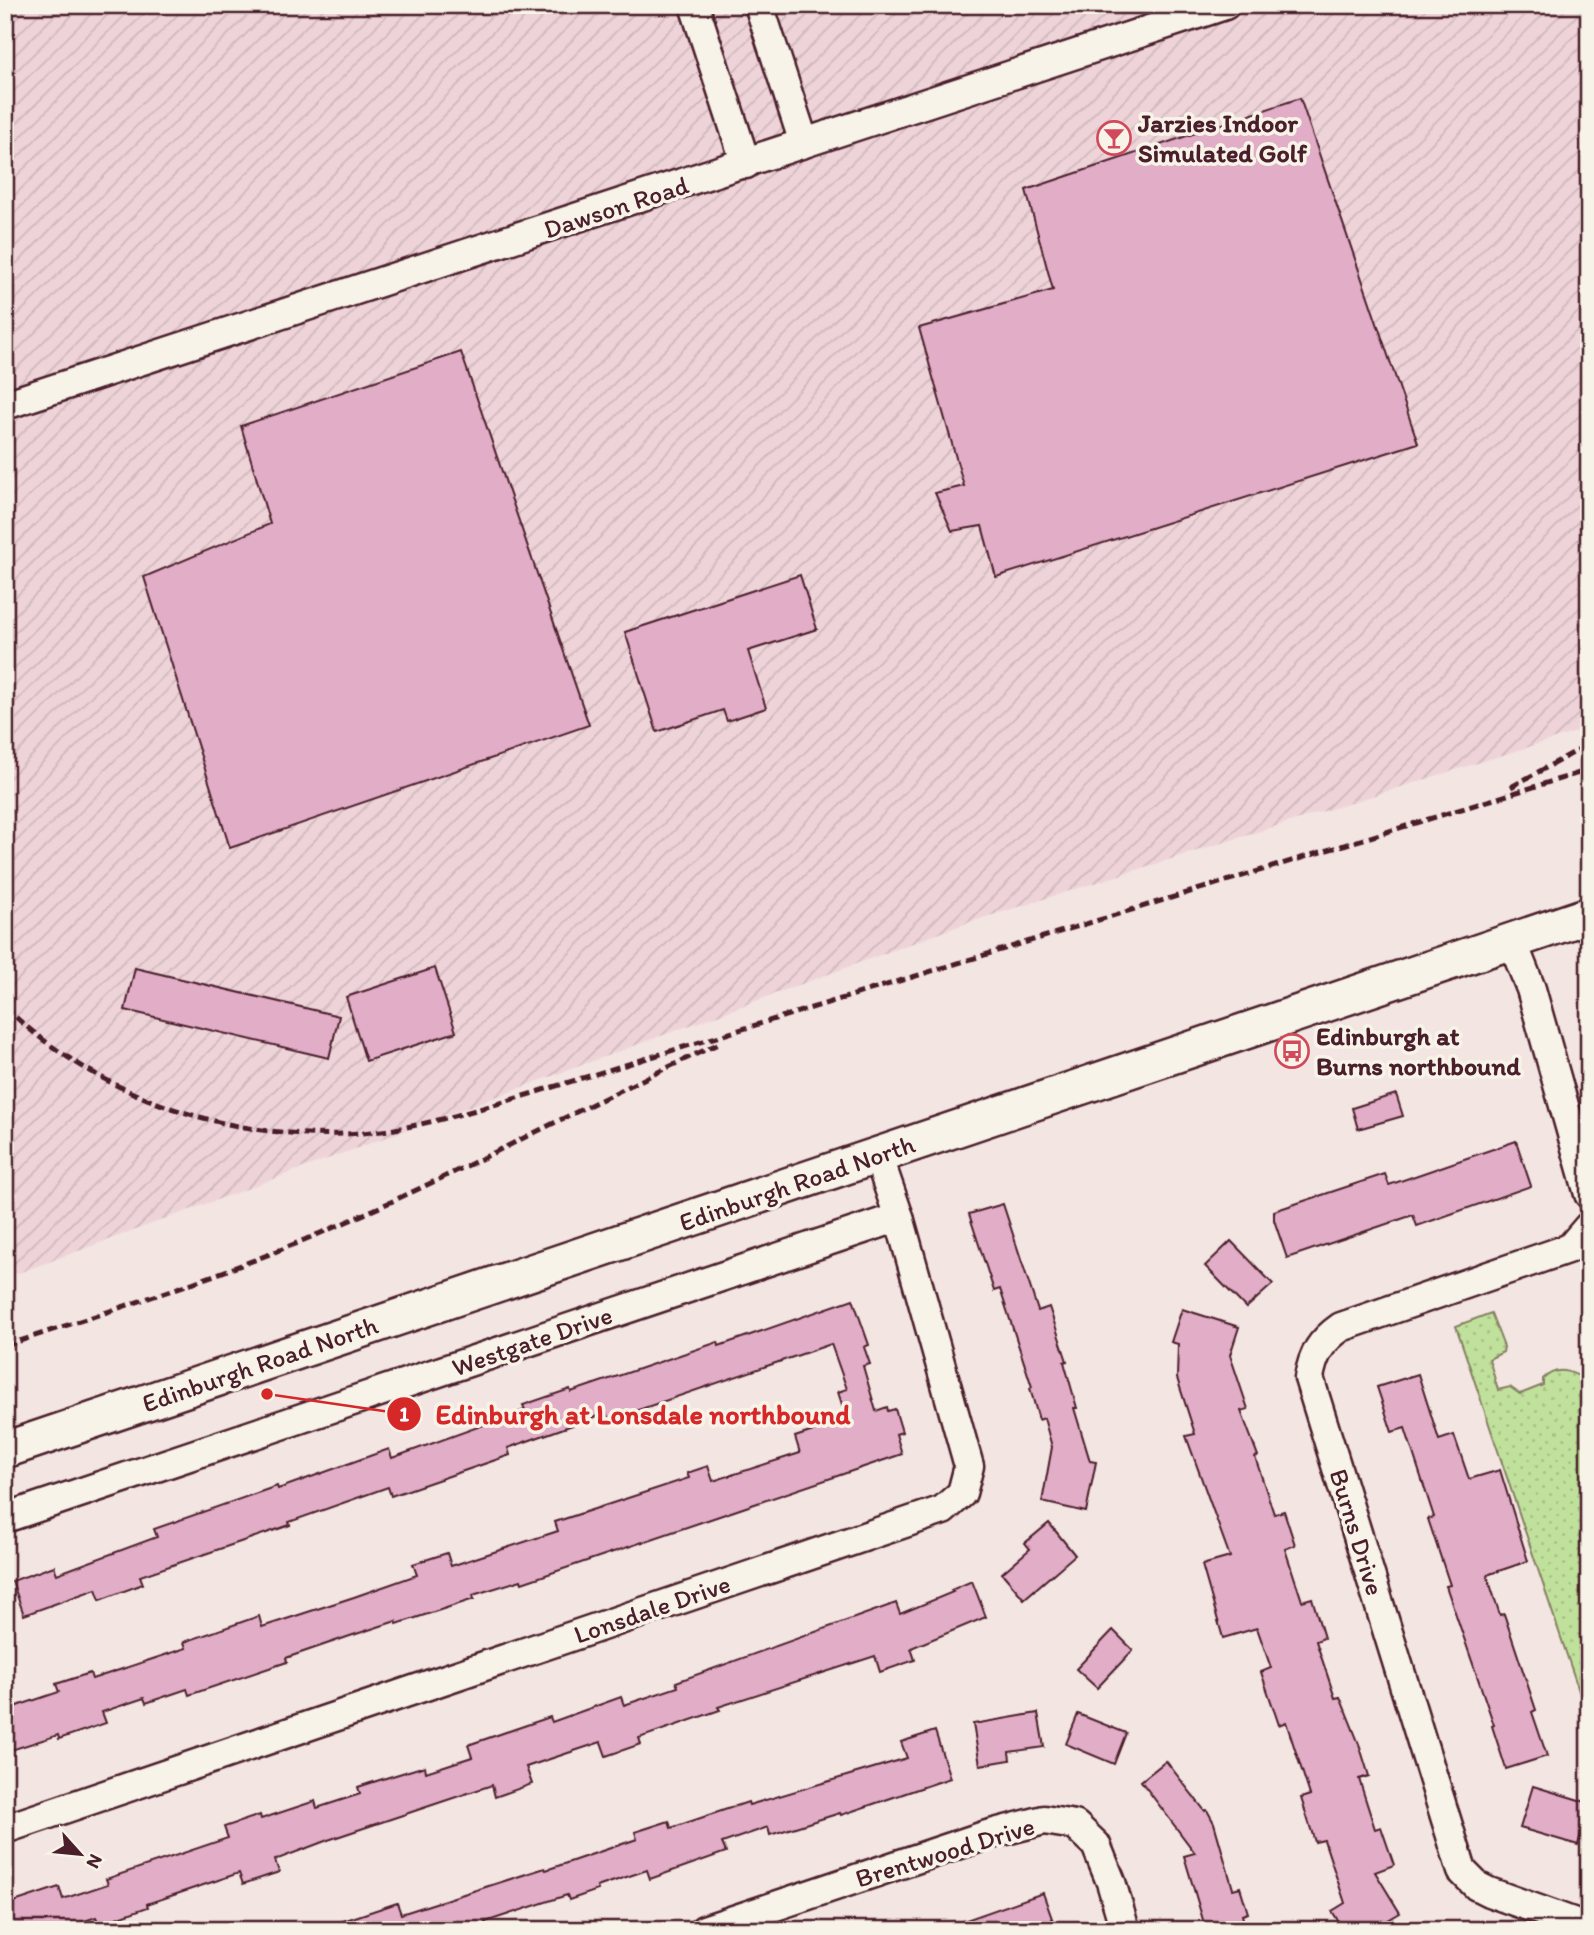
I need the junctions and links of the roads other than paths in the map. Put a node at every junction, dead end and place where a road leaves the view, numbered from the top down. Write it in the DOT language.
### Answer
graph roads {
  1 [pos="694,5"];
  2 [pos="759,5"];
  3 [pos="1226,5"];
  4 [pos="804,143"];
  5 [pos="746,164"];
  6 [pos="5,405"];
  7 [pos="1589,915"];
  8 [pos="1512,941"];
  9 [pos="878,1156"];
  10 [pos="1589,1194"];
  11 [pos="899,1217"];
  12 [pos="1589,1226"];
  13 [pos="5,1450"];
  14 [pos="5,1518"];
  15 [pos="5,1829"];
  16 [pos="1589,1928"];
  17 [pos="704,1930"];
  18 [pos="1125,1930"];
  1 -- 5 [label="street"];
  2 -- 4 [label="street"];
  3 -- 4 [label="street, Dawson Road"];
  4 -- 5 [label="street, Dawson Road"];
  5 -- 6 [label="street, Dawson Road"];
  7 -- 8 [label="main road, Edinburgh Road North"];
  8 -- 9 [label="main road, Edinburgh Road North"];
  8 -- 10 [label="street"];
  9 -- 11 [label="street, Lonsdale Drive"];
  9 -- 13 [label="main road, Edinburgh Road North"];
  11 -- 14 [label="street, Westgate Drive"];
  11 -- 15 [label="street, Lonsdale Drive"];
  12 -- 16 [label="street, Burns Drive"];
  17 -- 18 [label="street, Brentwood Drive"];
}
